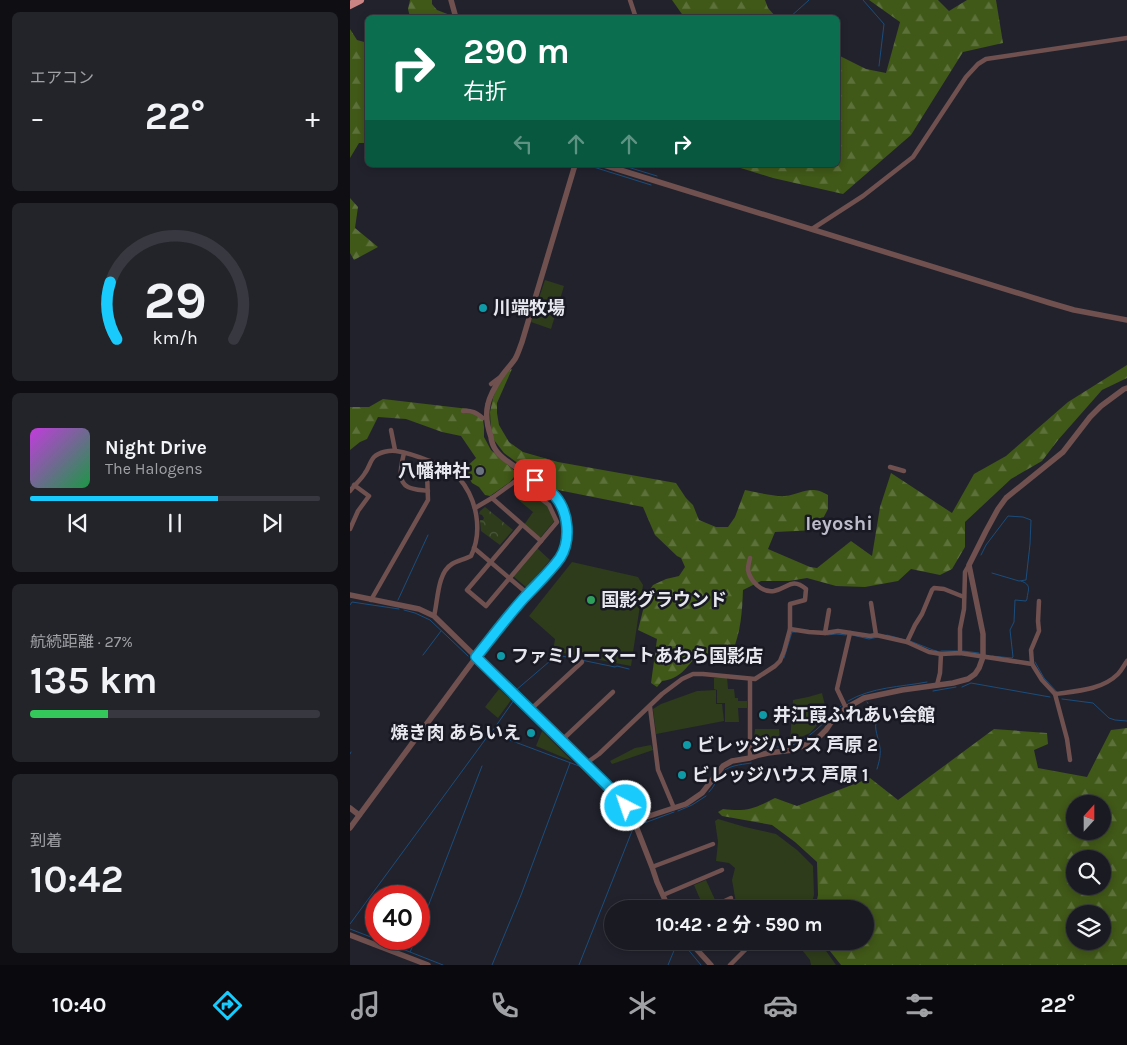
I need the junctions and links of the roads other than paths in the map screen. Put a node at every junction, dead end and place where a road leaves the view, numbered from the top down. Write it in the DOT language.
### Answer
graph roads {
  1 [pos="360,0"];
  2 [pos="452,0"];
  3 [pos="630,0"];
  4 [pos="350,5"];
  5 [pos="455,15"];
  6 [pos="635,15"];
  7 [pos="1127,38"];
  8 [pos="574,167"];
  9 [pos="610,167"];
  10 [pos="812,229"];
  11 [pos="1127,320"];
  12 [pos="500,377"];
  13 [pos="491,384"];
  14 [pos="1127,388"];
  15 [pos="463,411"];
  16 [pos="483,418"];
  17 [pos="391,430"];
  18 [pos="395,450"];
  19 [pos="404,453"];
  20 [pos="430,461"];
  21 [pos="890,467"];
  22 [pos="904,471"];
  23 [pos="354,485"];
  24 [pos="350,490"];
  25 [pos="428,491"];
  26 [pos="492,498"];
  27 [pos="475,508"];
  28 [pos="522,525"];
  29 [pos="350,529"];
  30 [pos="541,540"];
  31 [pos="474,548"];
  32 [pos="750,558"];
  33 [pos="491,562"];
  34 [pos="969,565"];
  35 [pos="510,578"];
  36 [pos="528,594"];
  37 [pos="350,596"];
  38 [pos="964,597"];
  39 [pos="371,600"];
  40 [pos="1039,601"];
  41 [pos="871,603"];
  42 [pos="829,610"];
  43 [pos="434,616"];
  44 [pos="790,629"];
  45 [pos="825,633"];
  46 [pos="850,633"];
  47 [pos="876,635"];
  48 [pos="907,642"];
  49 [pos="960,653"];
  50 [pos="941,654"];
  51 [pos="476,657"];
  52 [pos="983,657"];
  53 [pos="1127,661"];
  54 [pos="582,662"];
  55 [pos="1032,664"];
  56 [pos="750,679"];
  57 [pos="937,685"];
  58 [pos="613,692"];
  59 [pos="1055,694"];
  60 [pos="650,707"];
  61 [pos="846,708"];
  62 [pos="530,710"];
  63 [pos="562,740"];
  64 [pos="750,758"];
  65 [pos="1070,760"];
  66 [pos="585,764"];
  67 [pos="350,808"];
  68 [pos="674,808"];
  69 [pos="359,815"];
  70 [pos="634,821"];
  71 [pos="350,828"];
  72 [pos="713,844"];
  73 [pos="652,867"];
  74 [pos="722,870"];
  75 [pos="663,895"];
  76 [pos="731,898"];
  77 [pos="665,900"];
  78 [pos="727,900"];
  79 [pos="350,935"];
  80 [pos="697,950"];
  81 [pos="745,950"];
  82 [pos="428,965"];
  83 [pos="710,965"];
  84 [pos="730,965"];
  1 -- 4 [label="highway"];
  2 -- 5 [label="street"];
  3 -- 6 [label="street"];
  7 -- 10 [label="street"];
  8 -- 12 [label="street"];
  9 -- 10 [label="street"];
  10 -- 11 [label="street"];
  12 -- 13 [label="street"];
  12 -- 36 [label="street"];
  14 -- 34 [label="street"];
  15 -- 16 [label="street"];
  17 -- 18 [label="street"];
  18 -- 19 [label="street"];
  18 -- 23 [label="street"];
  19 -- 20 [label="street"];
  19 -- 25 [label="street"];
  20 -- 25 [label="street"];
  20 -- 27 [label="street"];
  21 -- 22 [label="street"];
  23 -- 24 [label="street"];
  23 -- 29 [label="street"];
  25 -- 39 [label="street"];
  26 -- 27 [label="street"];
  26 -- 28 [label="street"];
  26 -- 30 [label="street"];
  27 -- 31 [label="street"];
  28 -- 30 [label="street"];
  28 -- 33 [label="street"];
  30 -- 35 [label="street"];
  31 -- 33 [label="street"];
  31 -- 43 [label="street"];
  32 -- 44 [label="street"];
  33 -- 35 [label="street"];
  33 -- 35 [label="street"];
  34 -- 38 [label="street"];
  34 -- 52 [label="street"];
  35 -- 36 [label="street"];
  36 -- 51 [label="street"];
  37 -- 39 [label="street"];
  38 -- 48 [label="street"];
  38 -- 49 [label="street"];
  39 -- 43 [label="street"];
  40 -- 55 [label="street"];
  41 -- 47 [label="street"];
  42 -- 45 [label="street"];
  43 -- 51 [label="street"];
  44 -- 45 [label="street"];
  44 -- 56 [label="street"];
  45 -- 46 [label="street"];
  46 -- 47 [label="street"];
  46 -- 61 [label="street"];
  47 -- 48 [label="street"];
  48 -- 50 [label="street"];
  49 -- 50 [label="street"];
  49 -- 52 [label="street"];
  50 -- 57 [label="street"];
  51 -- 62 [label="street"];
  51 -- 69 [label="street"];
  52 -- 55 [label="street"];
  52 -- 57 [label="street"];
  53 -- 59 [label="street"];
  54 -- 62 [label="street"];
  55 -- 59 [label="street"];
  56 -- 60 [label="street"];
  56 -- 64 [label="street"];
  57 -- 61 [label="street"];
  58 -- 63 [label="street"];
  59 -- 65 [label="street"];
  60 -- 66 [label="street"];
  60 -- 68 [label="street"];
  61 -- 64 [label="street"];
  62 -- 63 [label="street"];
  63 -- 66 [label="street"];
  64 -- 68 [label="street"];
  66 -- 70 [label="street"];
  67 -- 69 [label="street"];
  68 -- 70 [label="street"];
  69 -- 71 [label="street"];
  70 -- 73 [label="street"];
  72 -- 73 [label="street"];
  73 -- 75 [label="street"];
  74 -- 75 [label="street"];
  75 -- 77 [label="street"];
  76 -- 78 [label="street"];
  79 -- 82 [label="street"];
  80 -- 83 [label="street"];
  81 -- 84 [label="street"];
}
